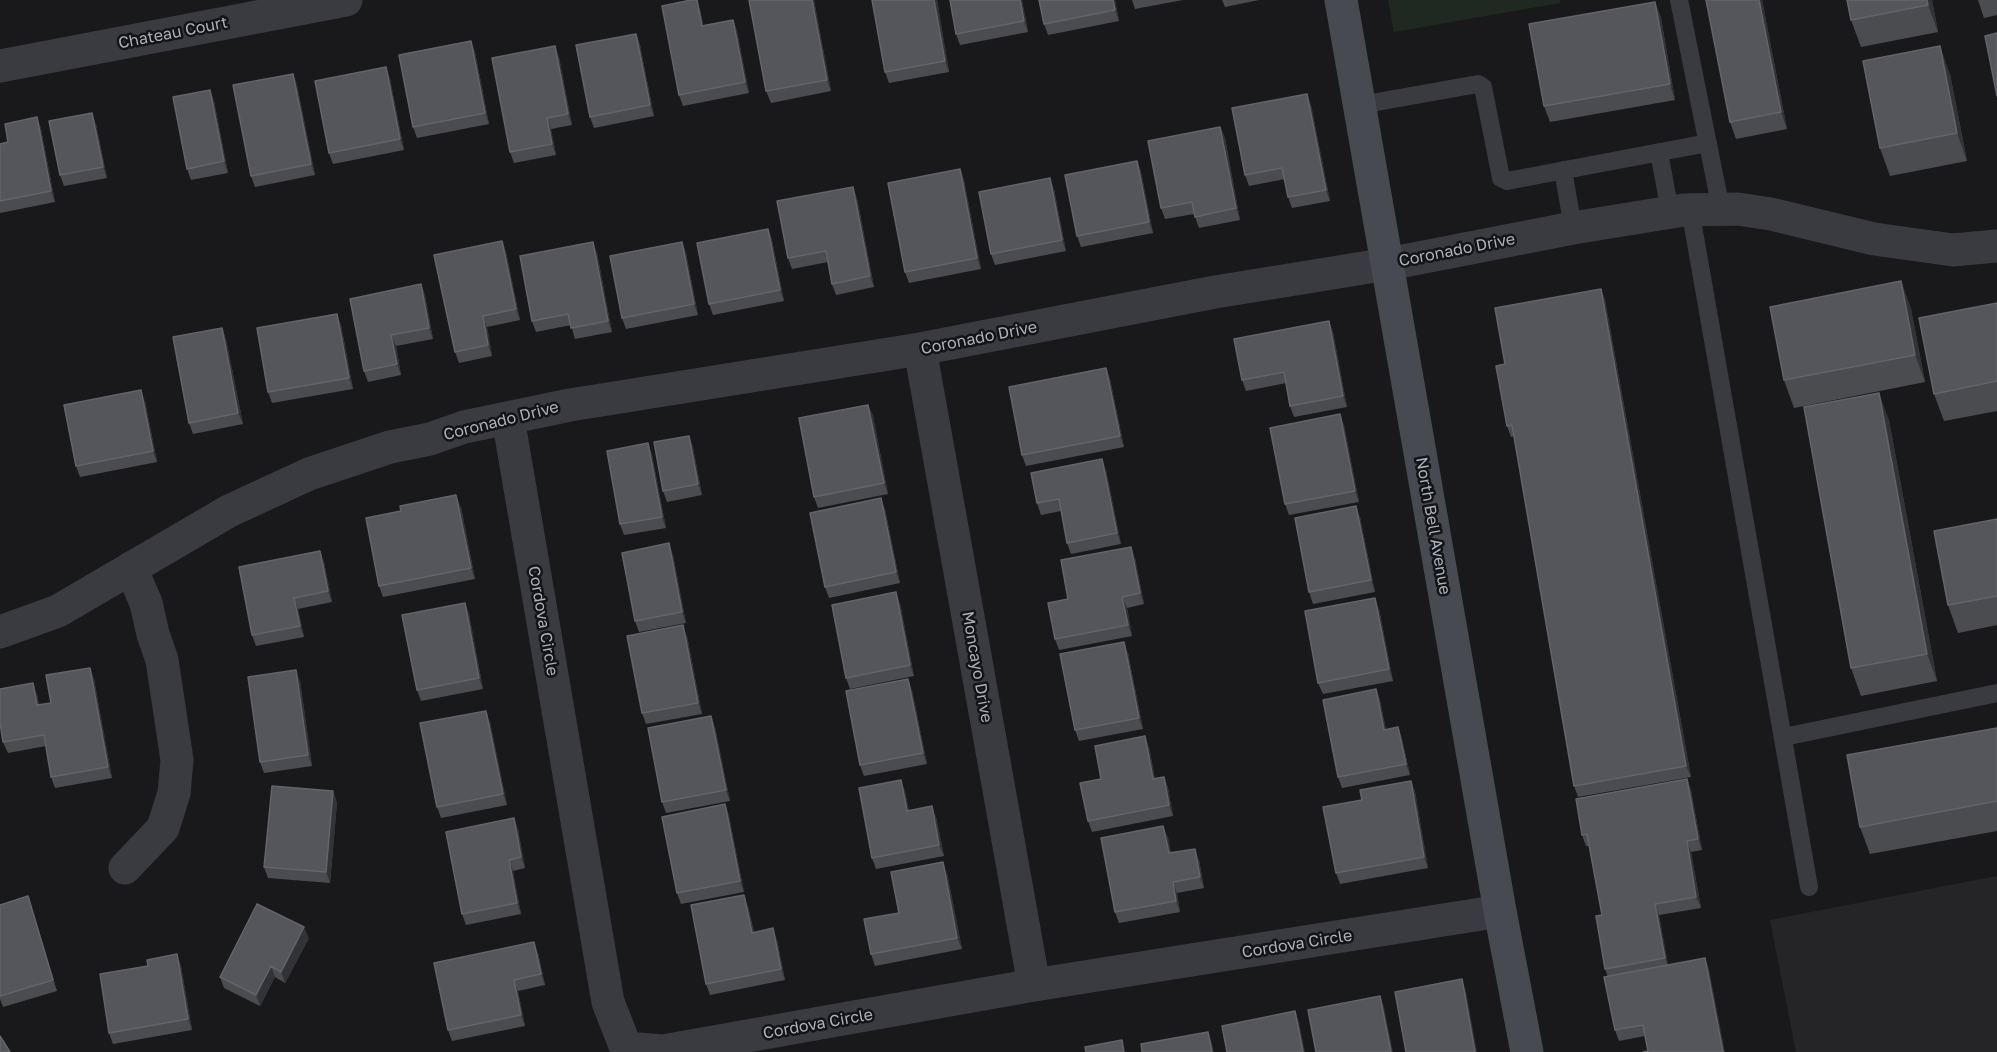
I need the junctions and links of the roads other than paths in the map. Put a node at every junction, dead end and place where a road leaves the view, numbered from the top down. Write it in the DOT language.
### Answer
graph roads {
  1 [pos="346,0"];
  2 [pos="1341,0"];
  3 [pos="1679,0"];
  4 [pos="0,66"];
  5 [pos="1360,105"];
  6 [pos="1708,143"];
  7 [pos="1659,152"];
  8 [pos="1563,171"];
  9 [pos="1694,210"];
  10 [pos="1573,228"];
  11 [pos="1997,246"];
  12 [pos="1388,264"];
  13 [pos="920,349"];
  14 [pos="508,418"];
  15 [pos="130,568"];
  16 [pos="0,632"];
  17 [pos="1997,693"];
  18 [pos="1784,737"];
  19 [pos="125,868"];
  20 [pos="1809,887"];
  21 [pos="1500,911"];
  22 [pos="1034,985"];
  23 [pos="1527,1052"];
  1 -- 4 [label="street, Chateau Court"];
  2 -- 5 [label="street, North Bell Avenue"];
  3 -- 6 [label="lane"];
  5 -- 8 [label="lane"];
  5 -- 12 [label="street, North Bell Avenue"];
  6 -- 7 [label="lane"];
  6 -- 9 [label="lane"];
  7 -- 8 [label="lane"];
  7 -- 9 [label="lane"];
  8 -- 10 [label="lane"];
  9 -- 10 [label="street, Coronado Drive"];
  9 -- 11 [label="street, Coronado Drive"];
  9 -- 18 [label="lane"];
  10 -- 12 [label="street, Coronado Drive"];
  12 -- 13 [label="street, Coronado Drive"];
  12 -- 21 [label="street, North Bell Avenue"];
  13 -- 14 [label="street, Coronado Drive"];
  13 -- 22 [label="street, Moncayo Drive"];
  14 -- 15 [label="street, Coronado Drive"];
  14 -- 22 [label="street, Cordova Circle"];
  15 -- 16 [label="street, Coronado Drive"];
  15 -- 19 [label="street"];
  17 -- 18 [label="lane"];
  18 -- 20 [label="lane"];
  21 -- 22 [label="street, Cordova Circle"];
  21 -- 23 [label="street, North Bell Avenue"];
}
